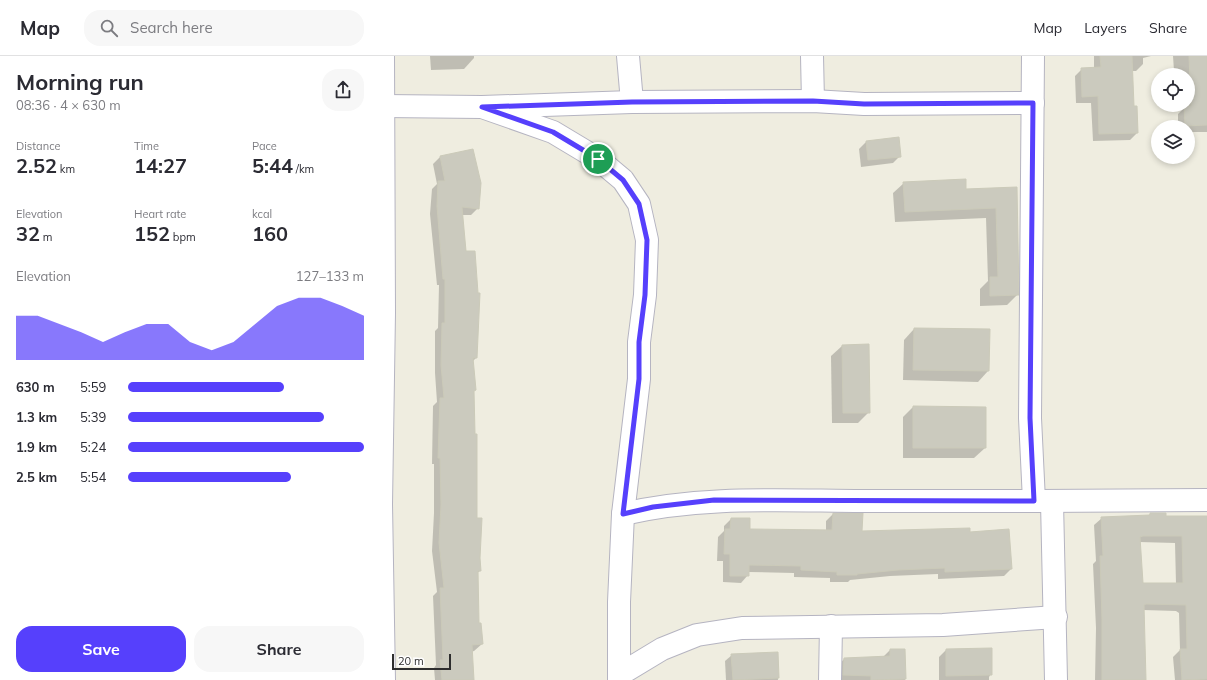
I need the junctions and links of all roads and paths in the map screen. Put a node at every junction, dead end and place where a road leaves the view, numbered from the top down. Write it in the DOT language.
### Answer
graph roads {
  1 [pos="383,56"];
  2 [pos="628,56"];
  3 [pos="812,56"];
  4 [pos="1033,56"];
  5 [pos="813,101"];
  6 [pos="632,102"];
  7 [pos="1033,103"];
  8 [pos="383,106"];
  9 [pos="482,107"];
  10 [pos="382,313"];
  11 [pos="1207,500"];
  12 [pos="1043,502"];
  13 [pos="381,504"];
  14 [pos="623,514"];
  15 [pos="1056,617"];
  16 [pos="831,626"];
  17 [pos="619,677"];
  18 [pos="384,680"];
  19 [pos="830,680"];
  20 [pos="1056,680"];
  1 -- 8 [label="street"];
  2 -- 6 [label="street"];
  3 -- 5 [label="street"];
  4 -- 7 [label="street"];
  5 -- 6 [label="street"];
  5 -- 7 [label="street"];
  6 -- 9 [label="street"];
  7 -- 12 [label="street"];
  8 -- 9 [label="street"];
  8 -- 10 [label="street"];
  9 -- 14 [label="street"];
  10 -- 13 [label="street"];
  11 -- 12 [label="street"];
  12 -- 14 [label="street"];
  12 -- 15 [label="street"];
  13 -- 18 [label="street"];
  14 -- 17 [label="street"];
  15 -- 16 [label="street"];
  15 -- 20 [label="street"];
  16 -- 17 [label="street"];
  16 -- 19 [label="street"];
}
